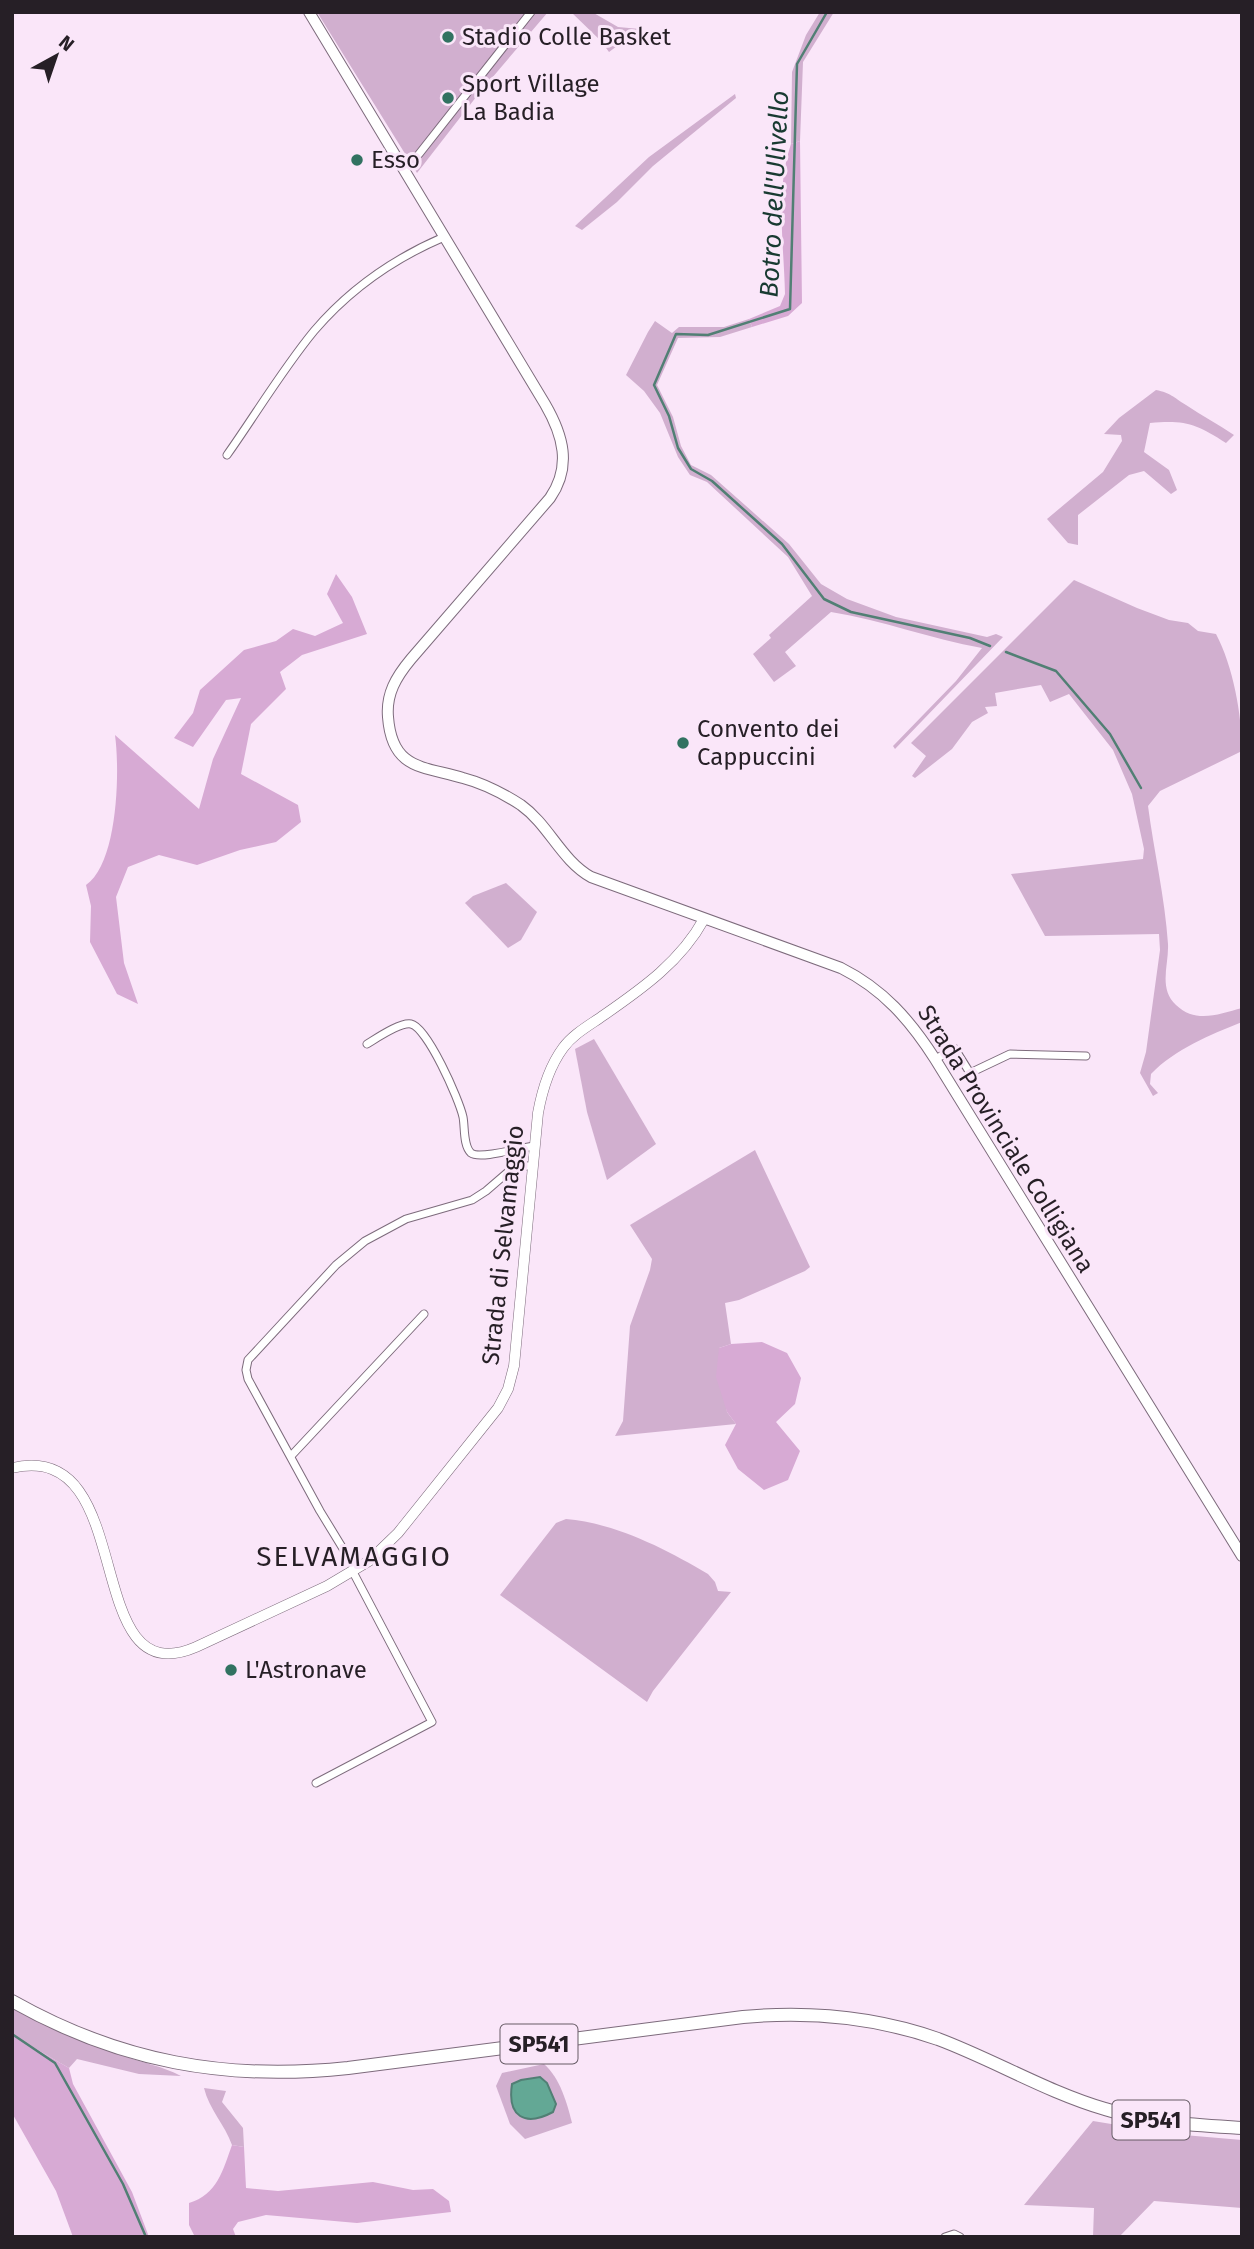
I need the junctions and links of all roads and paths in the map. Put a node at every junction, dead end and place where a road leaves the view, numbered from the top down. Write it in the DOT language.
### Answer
graph roads {
  1 [pos="309,12"];
  2 [pos="531,12"];
  3 [pos="419,154"];
  4 [pos="444,237"];
  5 [pos="227,455"];
  6 [pos="704,919"];
  7 [pos="367,1044"];
  8 [pos="1086,1056"];
  9 [pos="935,1059"];
  10 [pos="535,1146"];
  11 [pos="533,1166"];
  12 [pos="424,1314"];
  13 [pos="291,1456"];
  14 [pos="12,1468"];
  15 [pos="1242,1556"];
  16 [pos="355,1571"];
  17 [pos="316,1783"];
  18 [pos="12,2000"];
  19 [pos="1242,2128"];
  20 [pos="945,2237"];
  21 [pos="960,2237"];
  1 -- 4 [label="main road, Strada Provinciale Colligiana"];
  2 -- 3 [label="street"];
  4 -- 5 [label="street"];
  4 -- 6 [label="main road, Strada Provinciale Colligiana"];
  6 -- 9 [label="main road, Strada Provinciale Colligiana"];
  6 -- 10 [label="street, Strada di Selvamaggio"];
  7 -- 10 [label="street"];
  8 -- 9 [label="street"];
  9 -- 15 [label="main road, Strada Provinciale Colligiana"];
  10 -- 11 [label="street, Strada di Selvamaggio"];
  11 -- 13 [label="street"];
  11 -- 16 [label="street, Strada di Selvamaggio"];
  12 -- 13 [label="street"];
  13 -- 16 [label="street"];
  14 -- 16 [label="street, Strada di Selvamaggio"];
  16 -- 17 [label="street"];
  18 -- 19 [label="main road, SP541"];
  20 -- 21 [label="street"];
}
